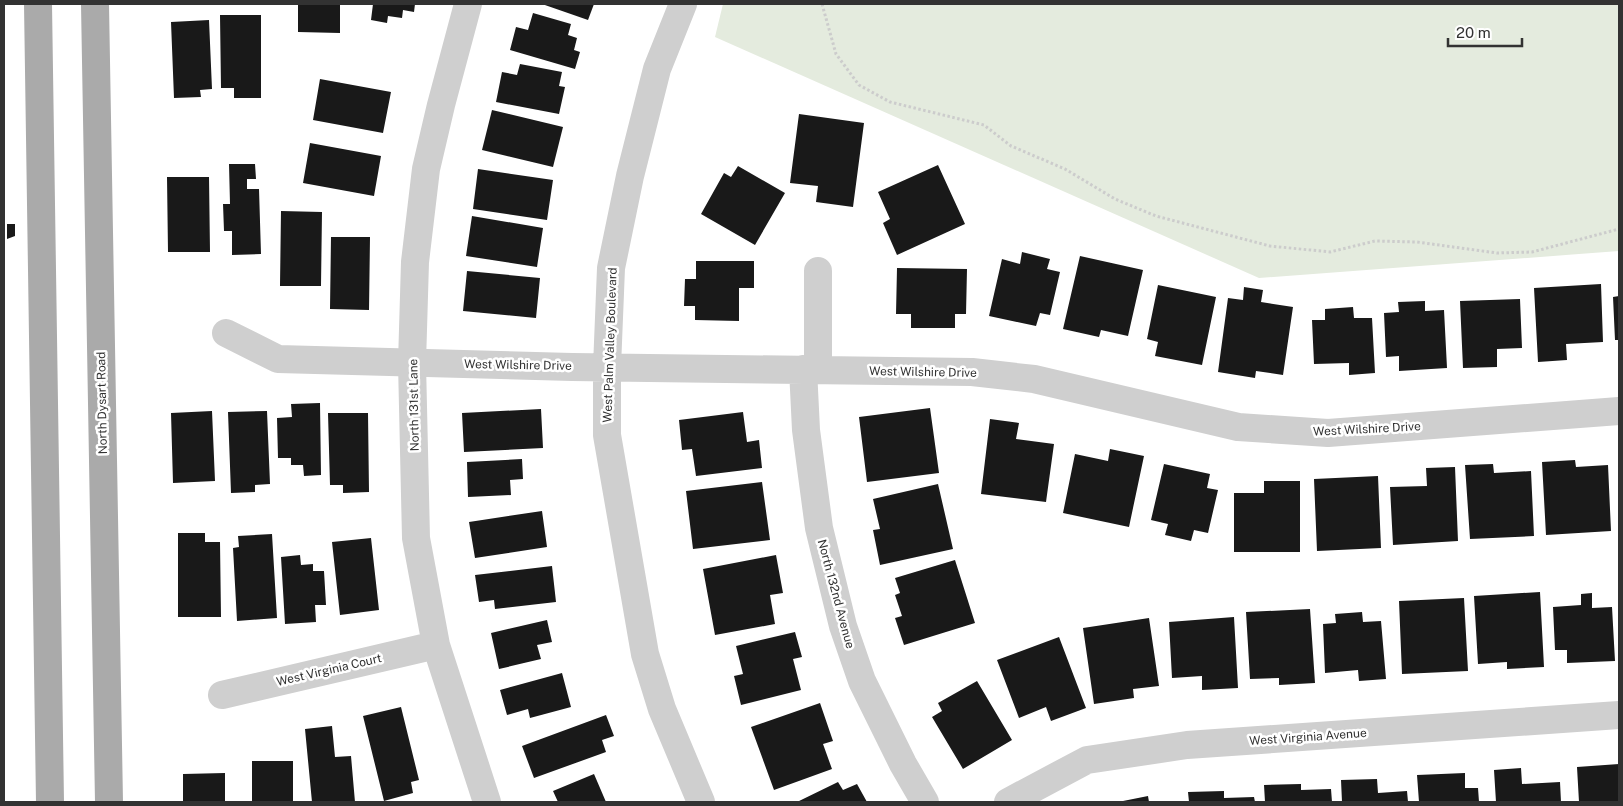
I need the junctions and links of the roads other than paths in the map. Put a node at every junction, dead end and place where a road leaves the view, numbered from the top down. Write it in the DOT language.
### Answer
graph roads {
  1 [pos="38,4"];
  2 [pos="95,4"];
  3 [pos="468,4"];
  4 [pos="683,4"];
  5 [pos="818,271"];
  6 [pos="226,333"];
  7 [pos="412,363"];
  8 [pos="607,367"];
  9 [pos="810,369"];
  10 [pos="1619,411"];
  11 [pos="436,645"];
  12 [pos="222,695"];
  13 [pos="1619,715"];
  14 [pos="50,802"];
  15 [pos="109,802"];
  16 [pos="487,802"];
  17 [pos="701,802"];
  18 [pos="926,802"];
  19 [pos="1008,802"];
  1 -- 14 [label="main road"];
  2 -- 15 [label="main road, North Dysart Road"];
  3 -- 7 [label="street, North 131st Lane"];
  4 -- 8 [label="street, West Palm Valley Boulevard"];
  5 -- 9 [label="street, North 132nd Avenue"];
  6 -- 7 [label="street, West Wilshire Drive"];
  7 -- 8 [label="street, West Wilshire Drive"];
  7 -- 11 [label="street, North 131st Lane"];
  8 -- 9 [label="street, West Wilshire Drive"];
  8 -- 17 [label="street, West Palm Valley Boulevard"];
  9 -- 10 [label="street, West Wilshire Drive"];
  9 -- 18 [label="street, North 132nd Avenue"];
  11 -- 12 [label="street, West Virginia Court"];
  11 -- 16 [label="street, North 131st Lane"];
  13 -- 19 [label="street, West Virginia Avenue"];
}
